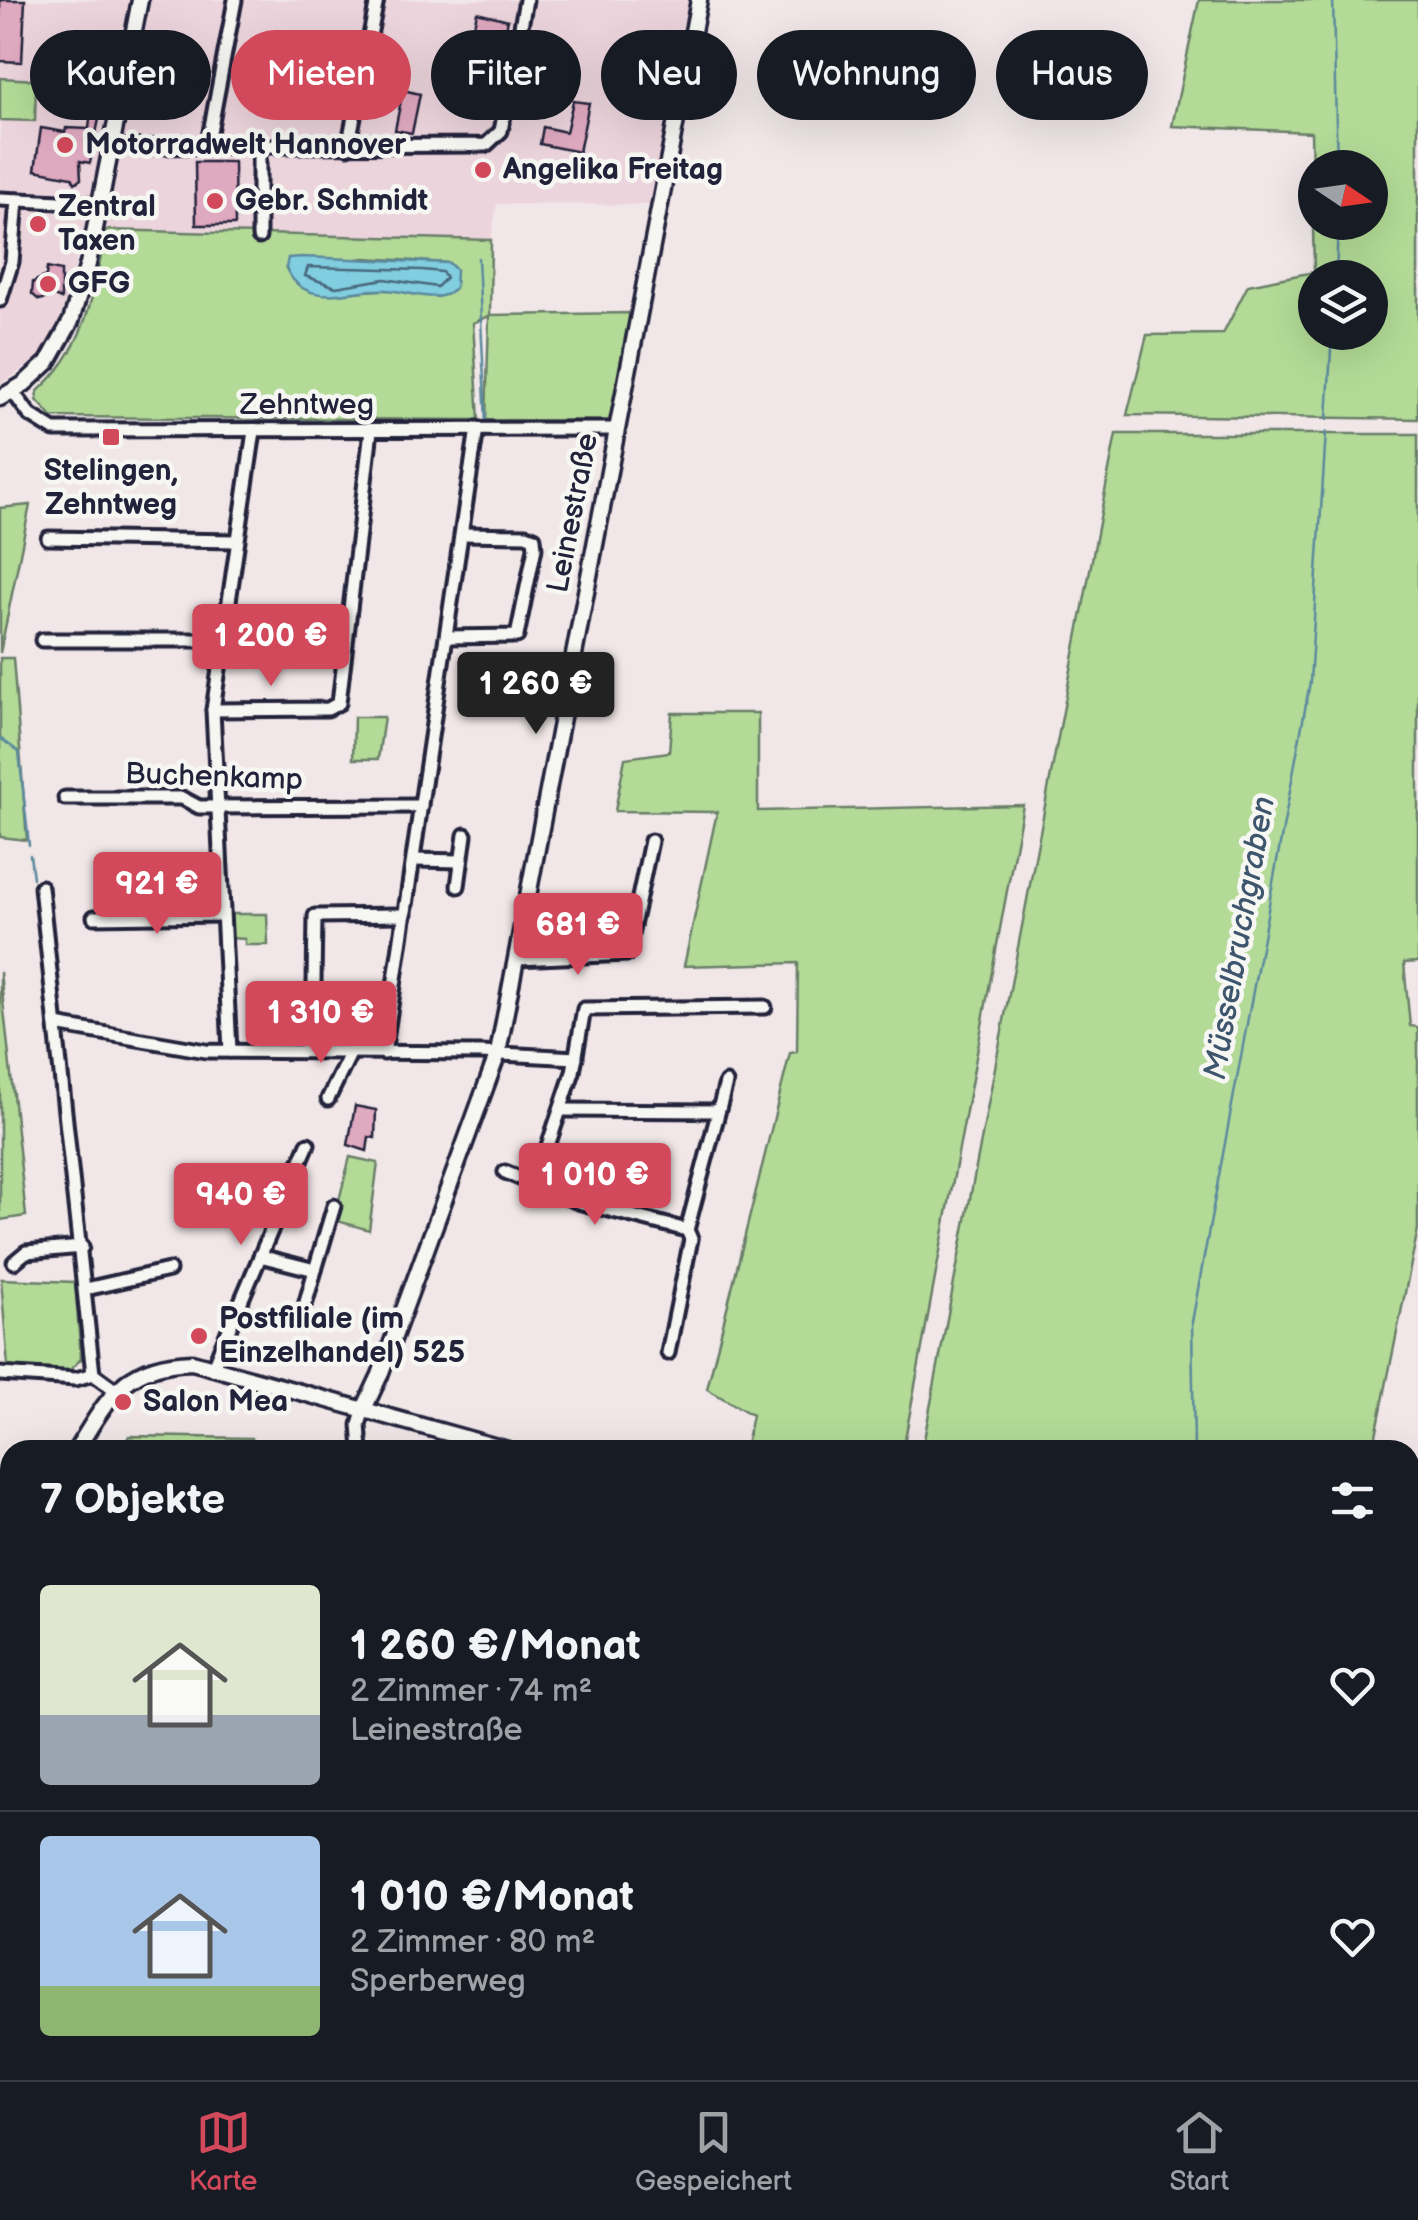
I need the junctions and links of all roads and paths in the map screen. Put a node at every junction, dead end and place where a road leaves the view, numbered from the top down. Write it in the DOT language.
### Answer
graph roads {
  1 [pos="140,0"];
  2 [pos="235,0"];
  3 [pos="377,0"];
  4 [pos="526,0"];
  5 [pos="699,0"];
  6 [pos="111,147"];
  7 [pos="348,147"];
  8 [pos="207,148"];
  9 [pos="259,148"];
  10 [pos="0,199"];
  11 [pos="17,200"];
  12 [pos="100,204"];
  13 [pos="259,237"];
  14 [pos="0,300"];
  15 [pos="6,395"];
  16 [pos="477,428"];
  17 [pos="617,429"];
  18 [pos="371,430"];
  19 [pos="254,431"];
  20 [pos="462,534"];
  21 [pos="48,538"];
  22 [pos="238,540"];
  23 [pos="447,637"];
  24 [pos="42,640"];
  25 [pos="223,640"];
  26 [pos="213,710"];
  27 [pos="65,798"];
  28 [pos="421,806"];
  29 [pos="216,807"];
  30 [pos="464,835"];
  31 [pos="651,840"];
  32 [pos="414,860"];
  33 [pos="461,861"];
  34 [pos="458,886"];
  35 [pos="41,887"];
  36 [pos="220,915"];
  37 [pos="405,915"];
  38 [pos="94,917"];
  39 [pos="517,959"];
  40 [pos="765,1007"];
  41 [pos="56,1025"];
  42 [pos="313,1050"];
  43 [pos="230,1051"];
  44 [pos="351,1052"];
  45 [pos="384,1053"];
  46 [pos="498,1053"];
  47 [pos="576,1058"];
  48 [pos="726,1083"];
  49 [pos="328,1099"];
  50 [pos="561,1110"];
  51 [pos="718,1111"];
  52 [pos="308,1144"];
  53 [pos="504,1172"];
  54 [pos="534,1184"];
  55 [pos="334,1206"];
  56 [pos="687,1230"];
  57 [pos="82,1247"];
  58 [pos="260,1256"];
  59 [pos="14,1262"];
  60 [pos="170,1270"];
  61 [pos="315,1270"];
  62 [pos="86,1289"];
  63 [pos="306,1302"];
  64 [pos="668,1353"];
  65 [pos="214,1367"];
  66 [pos="0,1374"];
  67 [pos="94,1374"];
  68 [pos="115,1390"];
  69 [pos="368,1411"];
  70 [pos="82,1440"];
  71 [pos="361,1440"];
  72 [pos="472,1440"];
  1 -- 6 [label="street"];
  2 -- 8 [label="street"];
  3 -- 7 [label="street"];
  4 -- 7 [label="street"];
  5 -- 17 [label="street, Leinestraße"];
  6 -- 8 [label="street"];
  6 -- 12 [label="street"];
  7 -- 9 [label="street"];
  8 -- 9 [label="street"];
  9 -- 13 [label="street"];
  10 -- 11 [label="street"];
  11 -- 12 [label="street"];
  11 -- 14 [label="street"];
  12 -- 15 [label="street"];
  15 -- 19 [label="street, Zehntweg"];
  16 -- 17 [label="street, Zehntweg"];
  16 -- 18 [label="street, Zehntweg"];
  16 -- 20 [label="street"];
  17 -- 39 [label="street, Leinestraße"];
  18 -- 19 [label="street, Zehntweg"];
  18 -- 26 [label="street"];
  19 -- 22 [label="street"];
  20 -- 23 [label="street"];
  20 -- 23 [label="street"];
  21 -- 22 [label="street"];
  22 -- 25 [label="street"];
  23 -- 28 [label="street"];
  24 -- 25 [label="street"];
  25 -- 26 [label="street"];
  26 -- 29 [label="street"];
  27 -- 29 [label="street, Buchenkamp"];
  28 -- 29 [label="street, Buchenkamp"];
  28 -- 32 [label="street"];
  29 -- 36 [label="street"];
  30 -- 33 [label="street"];
  31 -- 39 [label="street"];
  32 -- 33 [label="street"];
  32 -- 37 [label="street"];
  33 -- 34 [label="street"];
  35 -- 41 [label="street"];
  36 -- 38 [label="street"];
  36 -- 43 [label="street"];
  37 -- 42 [label="street"];
  37 -- 45 [label="street"];
  39 -- 46 [label="street, Leinestraße"];
  40 -- 47 [label="street"];
  41 -- 43 [label="street"];
  41 -- 57 [label="street"];
  42 -- 43 [label="street"];
  42 -- 44 [label="street"];
  44 -- 45 [label="street"];
  44 -- 49 [label="street"];
  45 -- 46 [label="street"];
  46 -- 47 [label="street"];
  46 -- 69 [label="street, Leinestraße"];
  47 -- 50 [label="street"];
  48 -- 51 [label="street"];
  50 -- 51 [label="street"];
  50 -- 54 [label="street"];
  51 -- 56 [label="street"];
  52 -- 58 [label="street"];
  53 -- 54 [label="street"];
  54 -- 56 [label="street"];
  55 -- 61 [label="street"];
  56 -- 64 [label="street"];
  57 -- 59 [label="street"];
  57 -- 62 [label="street"];
  58 -- 61 [label="street"];
  58 -- 65 [label="street"];
  60 -- 62 [label="street"];
  61 -- 63 [label="street"];
  62 -- 67 [label="street"];
  65 -- 68 [label="street"];
  65 -- 69 [label="street"];
  66 -- 67 [label="street"];
  67 -- 68 [label="street"];
  68 -- 70 [label="street"];
  69 -- 71 [label="street"];
  69 -- 72 [label="street"];
}
